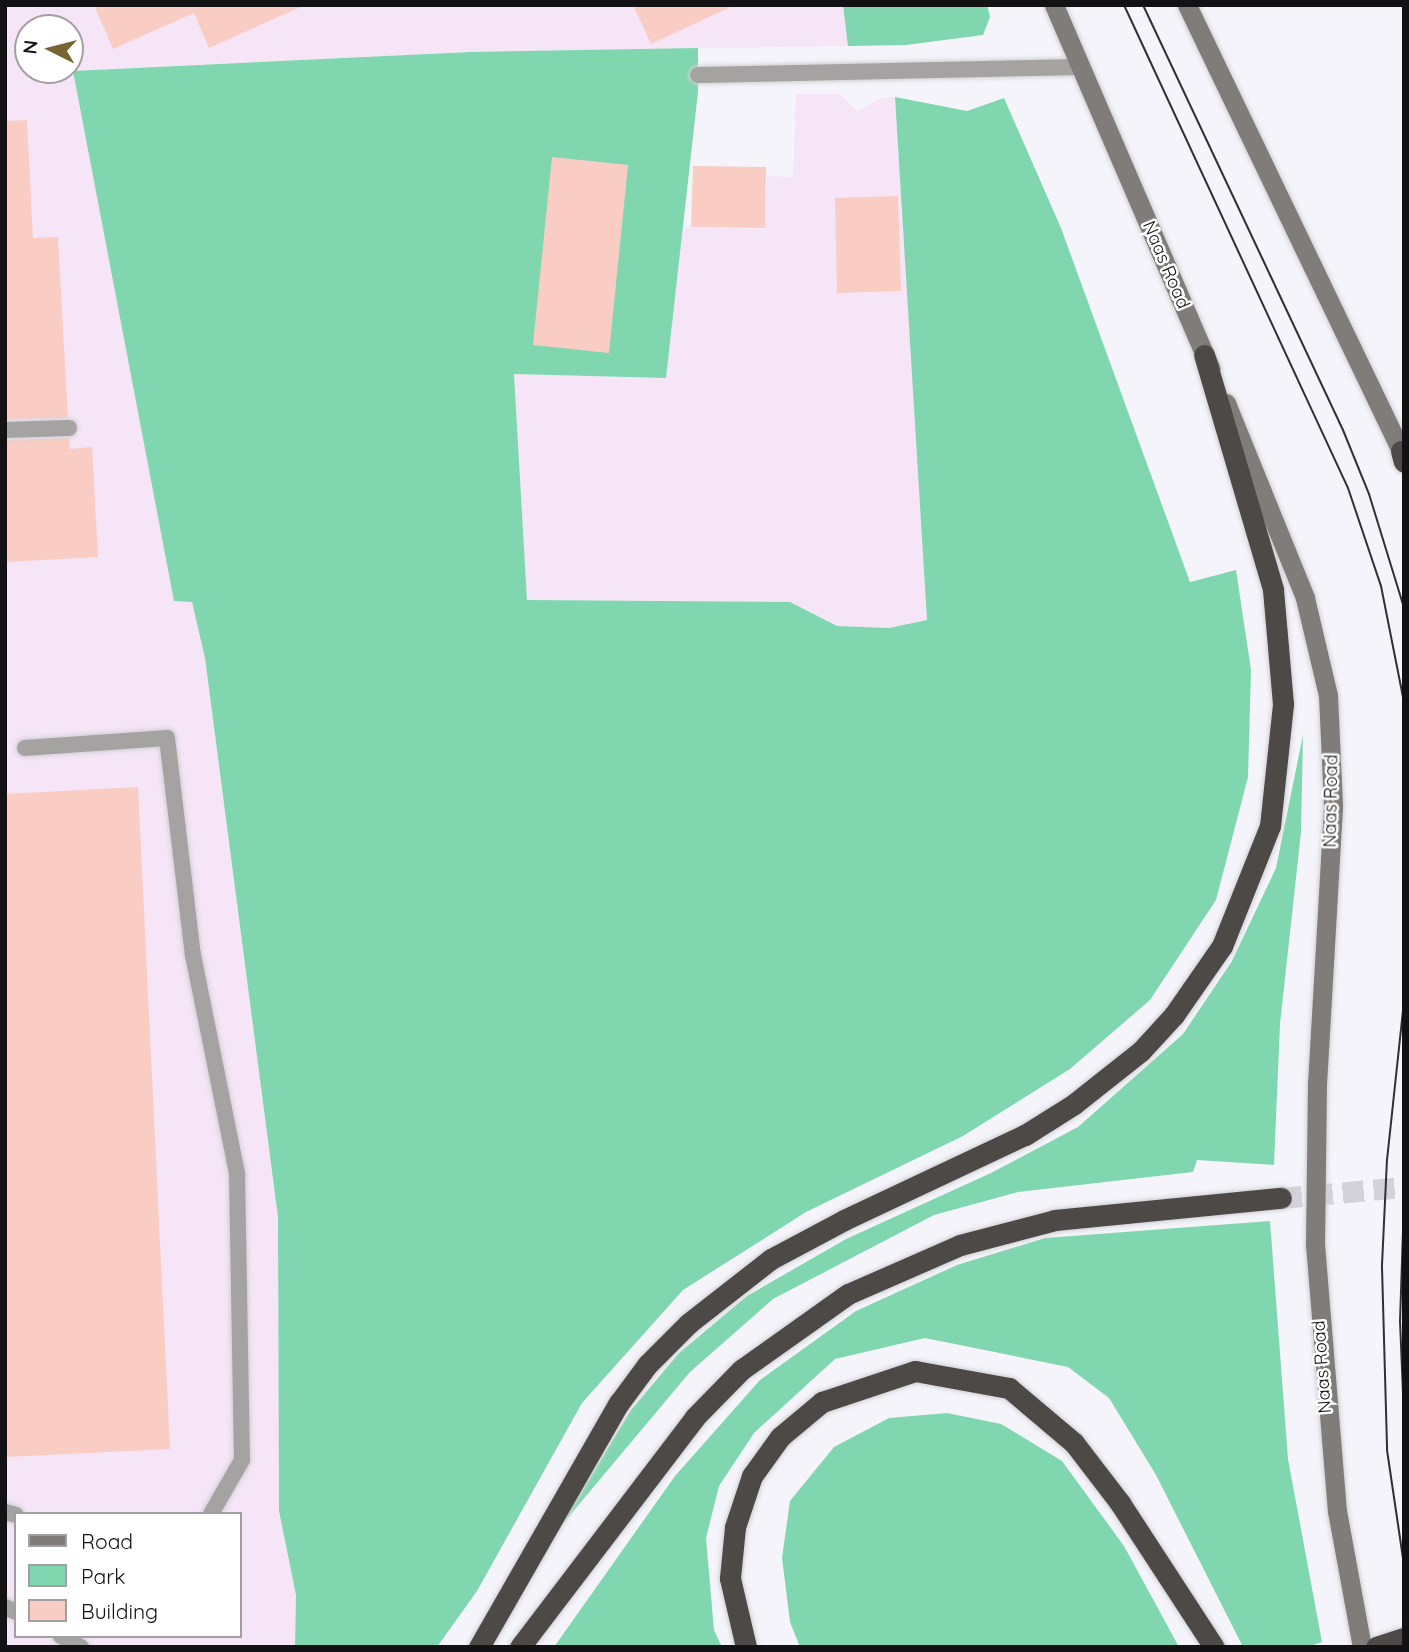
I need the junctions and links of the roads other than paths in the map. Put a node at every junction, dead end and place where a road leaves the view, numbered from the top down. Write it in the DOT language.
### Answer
graph roads {
  1 [pos="1054,5"];
  2 [pos="1187,5"];
  3 [pos="1082,67"];
  4 [pos="698,75"];
  5 [pos="1204,355"];
  6 [pos="69,428"];
  7 [pos="5,429"];
  8 [pos="1403,456"];
  9 [pos="25,748"];
  10 [pos="1281,1198"];
  11 [pos="212,1512"];
  12 [pos="65,1638"];
  13 [pos="1404,1638"];
  14 [pos="81,1647"];
  15 [pos="479,1647"];
  16 [pos="520,1647"];
  17 [pos="746,1647"];
  18 [pos="1214,1647"];
  19 [pos="1362,1647"];
  20 [pos="1376,1647"];
  1 -- 3 [label="main road, Naas Road"];
  2 -- 8 [label="main road"];
  3 -- 4 [label="lane"];
  3 -- 5 [label="main road, Naas Road"];
  5 -- 15 [label="highway"];
  5 -- 19 [label="main road, Naas Road"];
  6 -- 7 [label="lane"];
  9 -- 11 [label="lane"];
  10 -- 16 [label="highway"];
  12 -- 14 [label="lane"];
  13 -- 20 [label="highway"];
  17 -- 18 [label="highway"];
}
